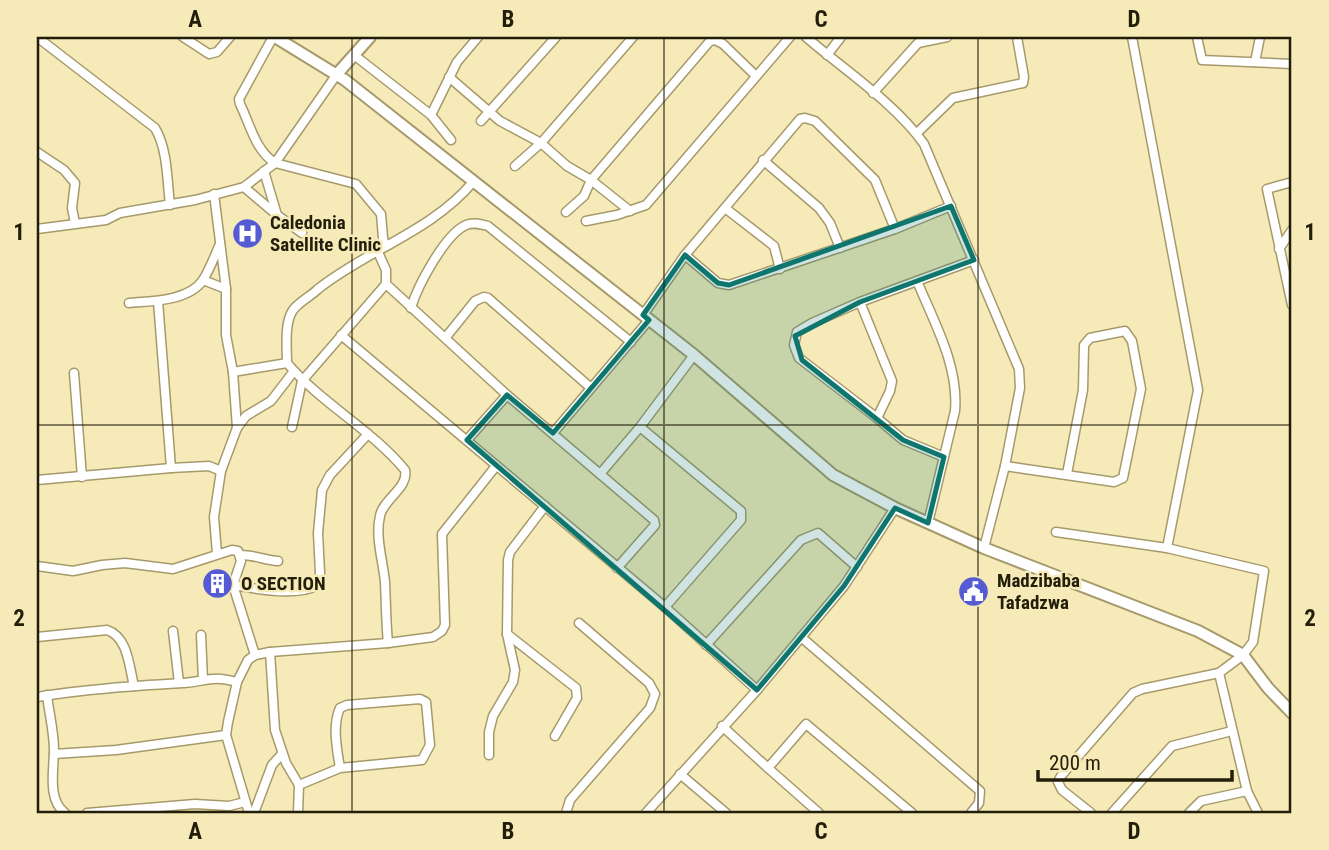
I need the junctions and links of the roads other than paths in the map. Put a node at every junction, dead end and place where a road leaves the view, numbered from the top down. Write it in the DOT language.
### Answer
graph roads {
  1 [pos="37,37"];
  2 [pos="183,37"];
  3 [pos="230,37"];
  4 [pos="274,37"];
  5 [pos="370,37"];
  6 [pos="478,37"];
  7 [pos="556,37"];
  8 [pos="633,37"];
  9 [pos="790,37"];
  10 [pos="806,37"];
  11 [pos="841,37"];
  12 [pos="947,37"];
  13 [pos="1017,37"];
  14 [pos="1132,37"];
  15 [pos="1197,37"];
  16 [pos="1260,37"];
  17 [pos="354,55"];
  18 [pos="827,55"];
  19 [pos="1255,62"];
  20 [pos="1292,64"];
  21 [pos="337,74"];
  22 [pos="755,75"];
  23 [pos="449,77"];
  24 [pos="873,93"];
  25 [pos="489,113"];
  26 [pos="431,115"];
  27 [pos="481,121"];
  28 [pos="917,133"];
  29 [pos="451,140"];
  30 [pos="541,143"];
  31 [pos="37,152"];
  32 [pos="763,160"];
  33 [pos="275,163"];
  34 [pos="515,166"];
  35 [pos="264,171"];
  36 [pos="591,180"];
  37 [pos="473,182"];
  38 [pos="1292,182"];
  39 [pos="244,187"];
  40 [pos="214,194"];
  41 [pos="170,205"];
  42 [pos="951,206"];
  43 [pos="725,208"];
  44 [pos="630,211"];
  45 [pos="566,212"];
  46 [pos="276,215"];
  47 [pos="586,221"];
  48 [pos="75,223"];
  49 [pos="37,229"];
  50 [pos="895,229"];
  51 [pos="1292,230"];
  52 [pos="302,233"];
  53 [pos="220,244"];
  54 [pos="381,248"];
  55 [pos="840,248"];
  56 [pos="1279,249"];
  57 [pos="685,255"];
  58 [pos="974,260"];
  59 [pos="780,270"];
  60 [pos="1289,279"];
  61 [pos="203,280"];
  62 [pos="917,281"];
  63 [pos="386,284"];
  64 [pos="226,289"];
  65 [pos="158,301"];
  66 [pos="860,302"];
  67 [pos="129,303"];
  68 [pos="1292,305"];
  69 [pos="411,308"];
  70 [pos="646,317"];
  71 [pos="341,335"];
  72 [pos="446,337"];
  73 [pos="631,342"];
  74 [pos="694,355"];
  75 [pos="287,363"];
  76 [pos="294,371"];
  77 [pos="233,372"];
  78 [pos="74,373"];
  79 [pos="302,381"];
  80 [pos="592,388"];
  81 [pos="507,395"];
  82 [pos="877,418"];
  83 [pos="292,427"];
  84 [pos="640,427"];
  85 [pos="237,428"];
  86 [pos="368,433"];
  87 [pos="553,433"];
  88 [pos="467,440"];
  89 [pos="944,457"];
  90 [pos="496,466"];
  91 [pos="1005,466"];
  92 [pos="171,468"];
  93 [pos="221,471"];
  94 [pos="600,474"];
  95 [pos="1067,474"];
  96 [pos="82,477"];
  97 [pos="37,480"];
  98 [pos="545,506"];
  99 [pos="895,508"];
  100 [pos="928,523"];
  101 [pos="1056,532"];
  102 [pos="984,548"];
  103 [pos="1167,548"];
  104 [pos="217,554"];
  105 [pos="241,555"];
  106 [pos="278,561"];
  107 [pos="37,566"];
  108 [pos="857,567"];
  109 [pos="617,568"];
  110 [pos="233,585"];
  111 [pos="665,607"];
  112 [pos="579,623"];
  113 [pos="173,631"];
  114 [pos="508,634"];
  115 [pos="201,635"];
  116 [pos="37,637"];
  117 [pos="802,637"];
  118 [pos="387,643"];
  119 [pos="706,645"];
  120 [pos="270,652"];
  121 [pos="256,654"];
  122 [pos="1243,655"];
  123 [pos="1219,673"];
  124 [pos="203,680"];
  125 [pos="237,682"];
  126 [pos="179,683"];
  127 [pos="134,685"];
  128 [pos="757,690"];
  129 [pos="47,695"];
  130 [pos="37,697"];
  131 [pos="1292,713"];
  132 [pos="722,726"];
  133 [pos="1232,731"];
  134 [pos="226,735"];
  135 [pos="555,736"];
  136 [pos="54,754"];
  137 [pos="282,754"];
  138 [pos="489,755"];
  139 [pos="340,768"];
  140 [pos="768,768"];
  141 [pos="680,774"];
  142 [pos="299,785"];
  143 [pos="1247,791"];
  144 [pos="245,802"];
  145 [pos="900,810"];
  146 [pos="65,813"];
  147 [pos="87,813"];
  148 [pos="252,813"];
  149 [pos="299,813"];
  150 [pos="566,813"];
  151 [pos="646,813"];
  152 [pos="726,813"];
  153 [pos="820,813"];
  154 [pos="912,813"];
  155 [pos="971,813"];
  156 [pos="1091,813"];
  157 [pos="1112,813"];
  158 [pos="1189,813"];
  159 [pos="1258,813"];
  1 -- 41 [label="street"];
  2 -- 3 [label="street"];
  4 -- 21 [label="street"];
  4 -- 33 [label="street"];
  5 -- 17 [label="street"];
  6 -- 23 [label="street"];
  7 -- 25 [label="street"];
  8 -- 30 [label="street"];
  9 -- 22 [label="street"];
  10 -- 18 [label="street"];
  11 -- 18 [label="street"];
  12 -- 24 [label="street"];
  13 -- 28 [label="street"];
  14 -- 103 [label="street"];
  15 -- 19 [label="street"];
  16 -- 19 [label="street"];
  17 -- 21 [label="street"];
  17 -- 26 [label="street"];
  18 -- 24 [label="street"];
  19 -- 20 [label="street"];
  21 -- 33 [label="street"];
  21 -- 37 [label="street"];
  22 -- 36 [label="street"];
  22 -- 44 [label="street"];
  23 -- 25 [label="street"];
  23 -- 26 [label="street"];
  24 -- 28 [label="street"];
  25 -- 27 [label="street"];
  25 -- 30 [label="street"];
  26 -- 29 [label="street"];
  28 -- 42 [label="street"];
  30 -- 34 [label="street"];
  30 -- 36 [label="street"];
  31 -- 48 [label="street"];
  32 -- 43 [label="street"];
  32 -- 50 [label="street"];
  32 -- 55 [label="street"];
  33 -- 35 [label="street"];
  33 -- 54 [label="street"];
  35 -- 39 [label="street"];
  35 -- 46 [label="street"];
  36 -- 44 [label="street"];
  36 -- 45 [label="street"];
  37 -- 54 [label="street"];
  37 -- 70 [label="street"];
  38 -- 56 [label="street"];
  39 -- 40 [label="street"];
  39 -- 46 [label="street"];
  40 -- 41 [label="street"];
  40 -- 53 [label="street"];
  41 -- 48 [label="street"];
  42 -- 50 [label="street"];
  42 -- 58 [label="street"];
  43 -- 57 [label="street"];
  43 -- 59 [label="street"];
  44 -- 47 [label="street"];
  46 -- 52 [label="street"];
  48 -- 49 [label="street"];
  50 -- 55 [label="street"];
  51 -- 56 [label="street"];
  53 -- 61 [label="street"];
  53 -- 64 [label="street"];
  54 -- 63 [label="street"];
  54 -- 75 [label="street"];
  55 -- 59 [label="street"];
  56 -- 60 [label="street"];
  57 -- 59 [label="street"];
  57 -- 70 [label="street"];
  58 -- 62 [label="street"];
  58 -- 91 [label="street"];
  60 -- 68 [label="street"];
  61 -- 64 [label="street"];
  61 -- 65 [label="street"];
  62 -- 66 [label="street"];
  62 -- 89 [label="street"];
  63 -- 69 [label="street"];
  63 -- 71 [label="street"];
  64 -- 77 [label="street"];
  65 -- 67 [label="street"];
  65 -- 92 [label="street"];
  66 -- 82 [label="street"];
  66 -- 82 [label="street"];
  69 -- 72 [label="street"];
  69 -- 73 [label="street"];
  70 -- 73 [label="street"];
  70 -- 74 [label="street"];
  71 -- 79 [label="street"];
  71 -- 88 [label="street"];
  72 -- 80 [label="street"];
  72 -- 81 [label="street"];
  73 -- 80 [label="street"];
  74 -- 84 [label="street"];
  74 -- 99 [label="street"];
  75 -- 76 [label="street"];
  75 -- 77 [label="street"];
  76 -- 79 [label="street"];
  76 -- 85 [label="street"];
  77 -- 85 [label="street"];
  78 -- 96 [label="street"];
  79 -- 83 [label="street"];
  79 -- 86 [label="street"];
  80 -- 87 [label="street"];
  81 -- 87 [label="street"];
  81 -- 88 [label="street"];
  82 -- 89 [label="street"];
  84 -- 94 [label="street"];
  84 -- 111 [label="street"];
  85 -- 93 [label="street"];
  86 -- 110 [label="street"];
  86 -- 118 [label="street"];
  87 -- 94 [label="street"];
  88 -- 90 [label="street"];
  89 -- 100 [label="street"];
  90 -- 98 [label="street"];
  90 -- 118 [label="street"];
  91 -- 95 [label="street"];
  91 -- 102 [label="street"];
  92 -- 93 [label="street"];
  92 -- 96 [label="street"];
  93 -- 104 [label="street"];
  94 -- 109 [label="street"];
  95 -- 95 [label="street"];
  96 -- 97 [label="street"];
  98 -- 109 [label="street"];
  98 -- 114 [label="street"];
  99 -- 100 [label="street"];
  99 -- 108 [label="street"];
  100 -- 102 [label="street"];
  101 -- 103 [label="street"];
  102 -- 122 [label="street"];
  103 -- 122 [label="street"];
  104 -- 105 [label="street"];
  104 -- 107 [label="street"];
  105 -- 106 [label="street"];
  105 -- 110 [label="street"];
  108 -- 117 [label="street"];
  108 -- 119 [label="street"];
  109 -- 111 [label="street"];
  110 -- 121 [label="street"];
  111 -- 119 [label="street"];
  112 -- 150 [label="street"];
  113 -- 126 [label="street"];
  114 -- 135 [label="street"];
  114 -- 138 [label="street"];
  115 -- 124 [label="street"];
  116 -- 127 [label="street"];
  117 -- 128 [label="street"];
  117 -- 155 [label="street"];
  118 -- 120 [label="street"];
  119 -- 128 [label="street"];
  120 -- 121 [label="street"];
  120 -- 137 [label="street"];
  121 -- 125 [label="street"];
  122 -- 123 [label="street"];
  122 -- 131 [label="street"];
  123 -- 133 [label="street"];
  123 -- 156 [label="street"];
  124 -- 125 [label="street"];
  124 -- 126 [label="street"];
  125 -- 134 [label="street"];
  126 -- 127 [label="street"];
  127 -- 129 [label="street"];
  128 -- 132 [label="street"];
  129 -- 130 [label="street"];
  129 -- 136 [label="street"];
  132 -- 140 [label="street"];
  132 -- 141 [label="street"];
  133 -- 143 [label="street"];
  133 -- 157 [label="street"];
  134 -- 136 [label="street"];
  134 -- 144 [label="street"];
  136 -- 146 [label="street"];
  137 -- 142 [label="street"];
  137 -- 148 [label="street"];
  139 -- 139 [label="street"];
  139 -- 142 [label="street"];
  140 -- 145 [label="street"];
  140 -- 153 [label="street"];
  141 -- 151 [label="street"];
  141 -- 152 [label="street"];
  142 -- 149 [label="street"];
  143 -- 158 [label="street"];
  143 -- 159 [label="street"];
  144 -- 147 [label="street"];
  144 -- 148 [label="street"];
  145 -- 154 [label="street"];
}
